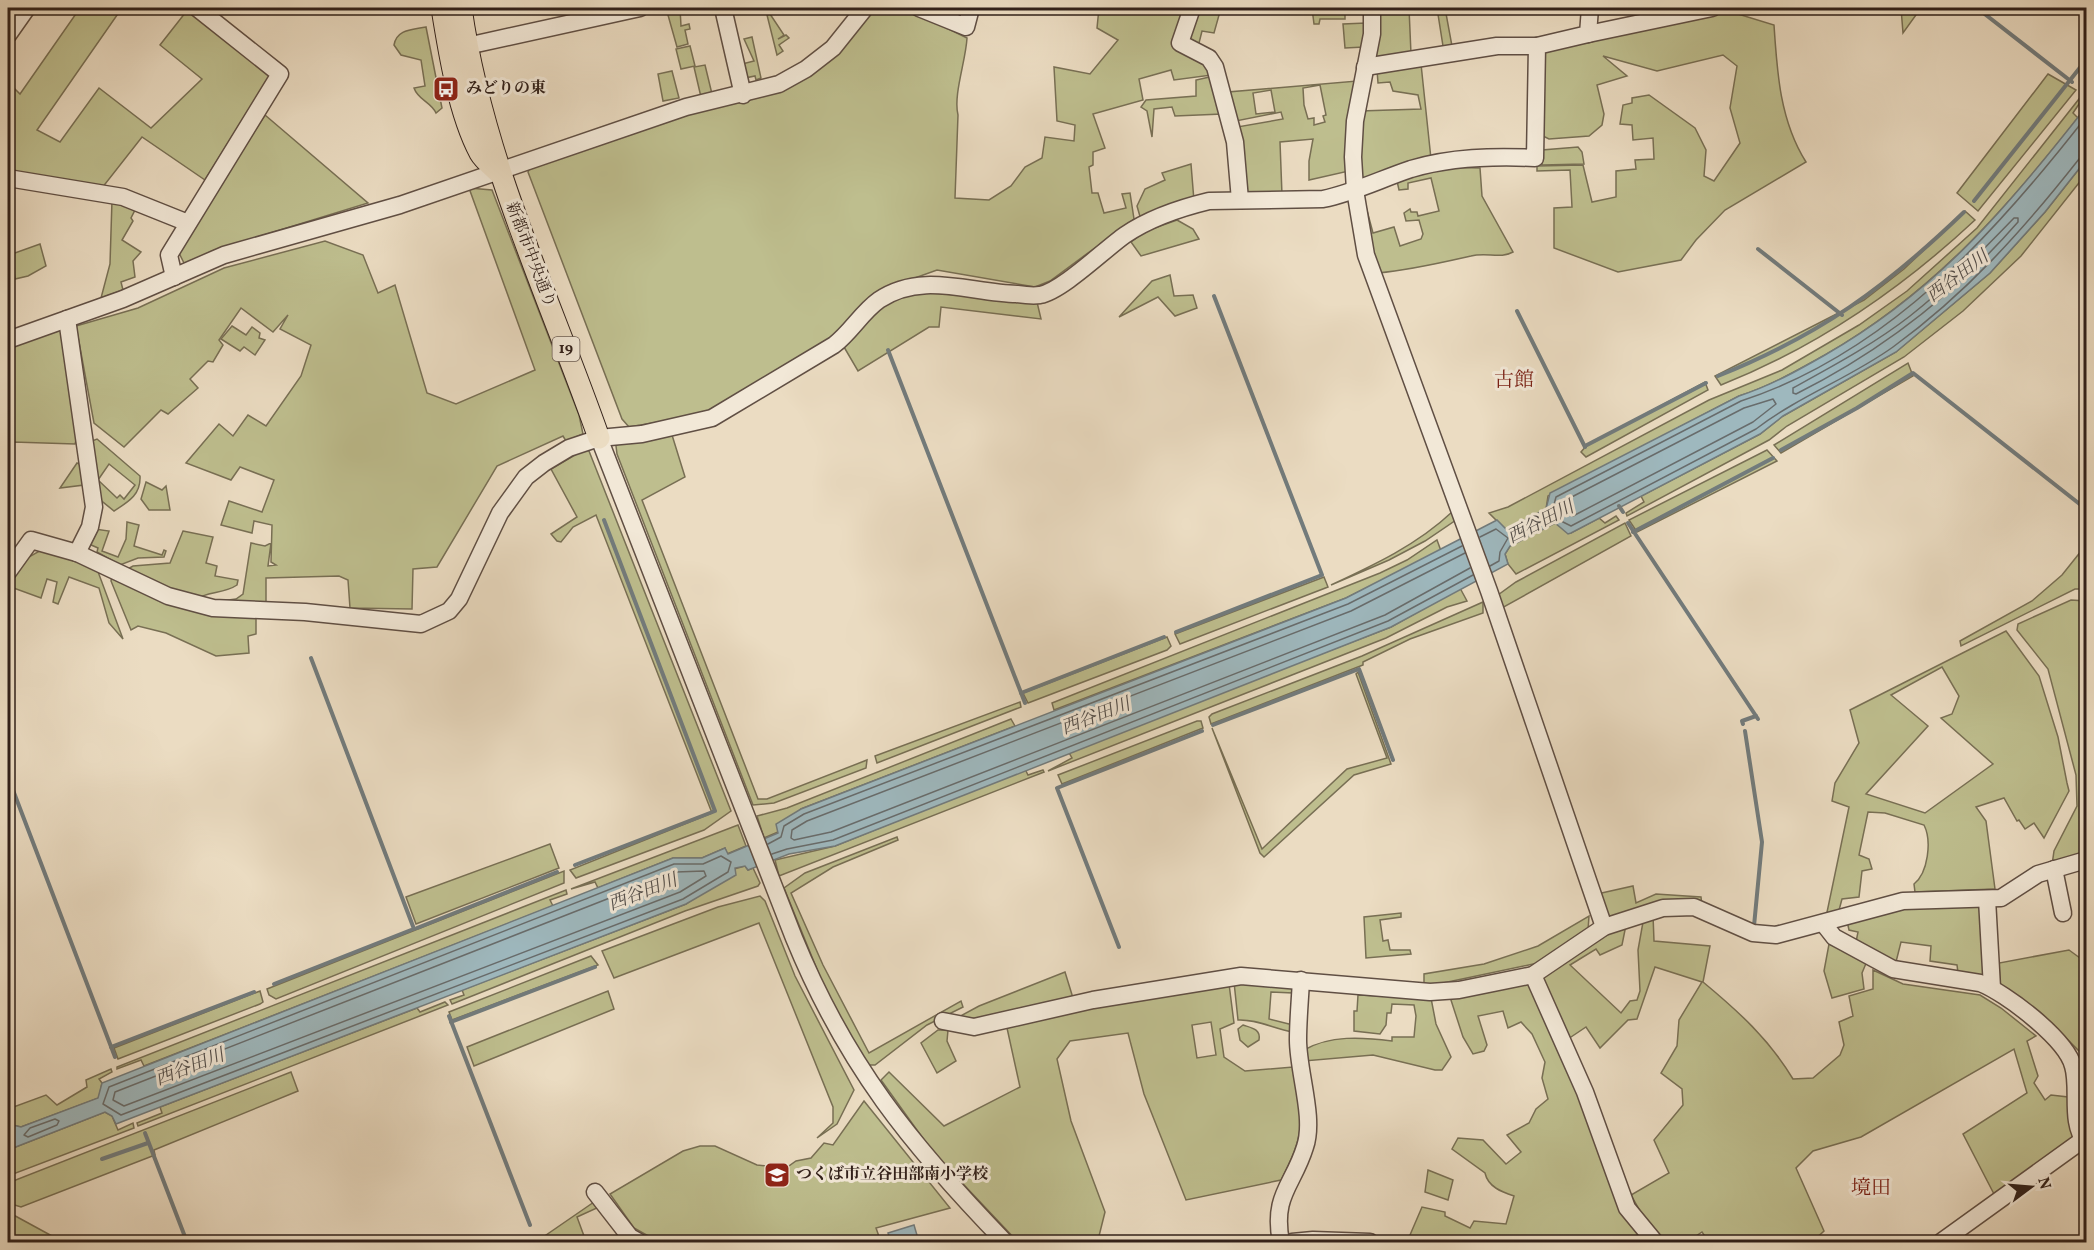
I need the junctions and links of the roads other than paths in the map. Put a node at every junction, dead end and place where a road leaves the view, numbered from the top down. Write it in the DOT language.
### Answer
graph roads {
  1 [pos="27,8"];
  2 [pos="197,8"];
  3 [pos="442,8"];
  4 [pos="461,8"];
  5 [pos="632,8"];
  6 [pos="723,8"];
  7 [pos="866,8"];
  8 [pos="919,8"];
  9 [pos="971,8"];
  10 [pos="1192,8"];
  11 [pos="1372,8"];
  12 [pos="1590,8"];
  13 [pos="1712,8"];
  14 [pos="1588,33"];
  15 [pos="8,35"];
  16 [pos="467,46"];
  17 [pos="1537,46"];
  18 [pos="1365,67"];
  19 [pos="743,95"];
  20 [pos="500,173"];
  21 [pos="8,178"];
  22 [pos="1355,190"];
  23 [pos="1240,200"];
  24 [pos="188,224"];
  25 [pos="174,277"];
  26 [pos="67,319"];
  27 [pos="8,340"];
  28 [pos="599,438"];
  29 [pos="77,553"];
  30 [pos="8,572"];
  31 [pos="2086,860"];
  32 [pos="2054,869"];
  33 [pos="1987,899"];
  34 [pos="2063,913"];
  35 [pos="1823,923"];
  36 [pos="1604,927"];
  37 [pos="1533,975"];
  38 [pos="1301,980"];
  39 [pos="1992,988"];
  40 [pos="943,1021"];
  41 [pos="2085,1141"];
  42 [pos="595,1191"];
  43 [pos="639,1242"];
  44 [pos="1005,1242"];
  45 [pos="1281,1242"];
  46 [pos="1292,1242"];
  47 [pos="1370,1242"];
  48 [pos="1655,1242"];
  49 [pos="1941,1242"];
  1 -- 15 [label="street"];
  2 -- 24 [label="street"];
  3 -- 20 [label="main road, 新都市中央通り / 19"];
  4 -- 16 [label="main road, 新都市中央通り / 19"];
  5 -- 16 [label="street"];
  6 -- 19 [label="street"];
  7 -- 19 [label="street"];
  8 -- 9 [label="street"];
  10 -- 23 [label="street"];
  11 -- 18 [label="street"];
  12 -- 14 [label="street"];
  13 -- 14 [label="street"];
  14 -- 17 [label="street"];
  16 -- 20 [label="main road, 新都市中央通り / 19"];
  17 -- 18 [label="street"];
  17 -- 22 [label="street"];
  18 -- 22 [label="street"];
  19 -- 20 [label="street"];
  20 -- 25 [label="street"];
  20 -- 28 [label="main road, 新都市中央通り / 19"];
  21 -- 24 [label="street"];
  22 -- 23 [label="street"];
  22 -- 36 [label="street"];
  23 -- 28 [label="street"];
  24 -- 25 [label="street"];
  25 -- 26 [label="street"];
  26 -- 27 [label="street"];
  26 -- 29 [label="street"];
  28 -- 29 [label="street"];
  28 -- 44 [label="street"];
  29 -- 30 [label="street"];
  31 -- 32 [label="street"];
  32 -- 33 [label="street"];
  32 -- 34 [label="street"];
  33 -- 35 [label="street"];
  33 -- 39 [label="street"];
  35 -- 36 [label="street"];
  35 -- 39 [label="street"];
  36 -- 37 [label="street"];
  37 -- 38 [label="street"];
  37 -- 48 [label="street"];
  38 -- 40 [label="street"];
  38 -- 45 [label="street"];
  39 -- 41 [label="street"];
  41 -- 49 [label="street"];
  42 -- 43 [label="street"];
  46 -- 47 [label="street"];
}
